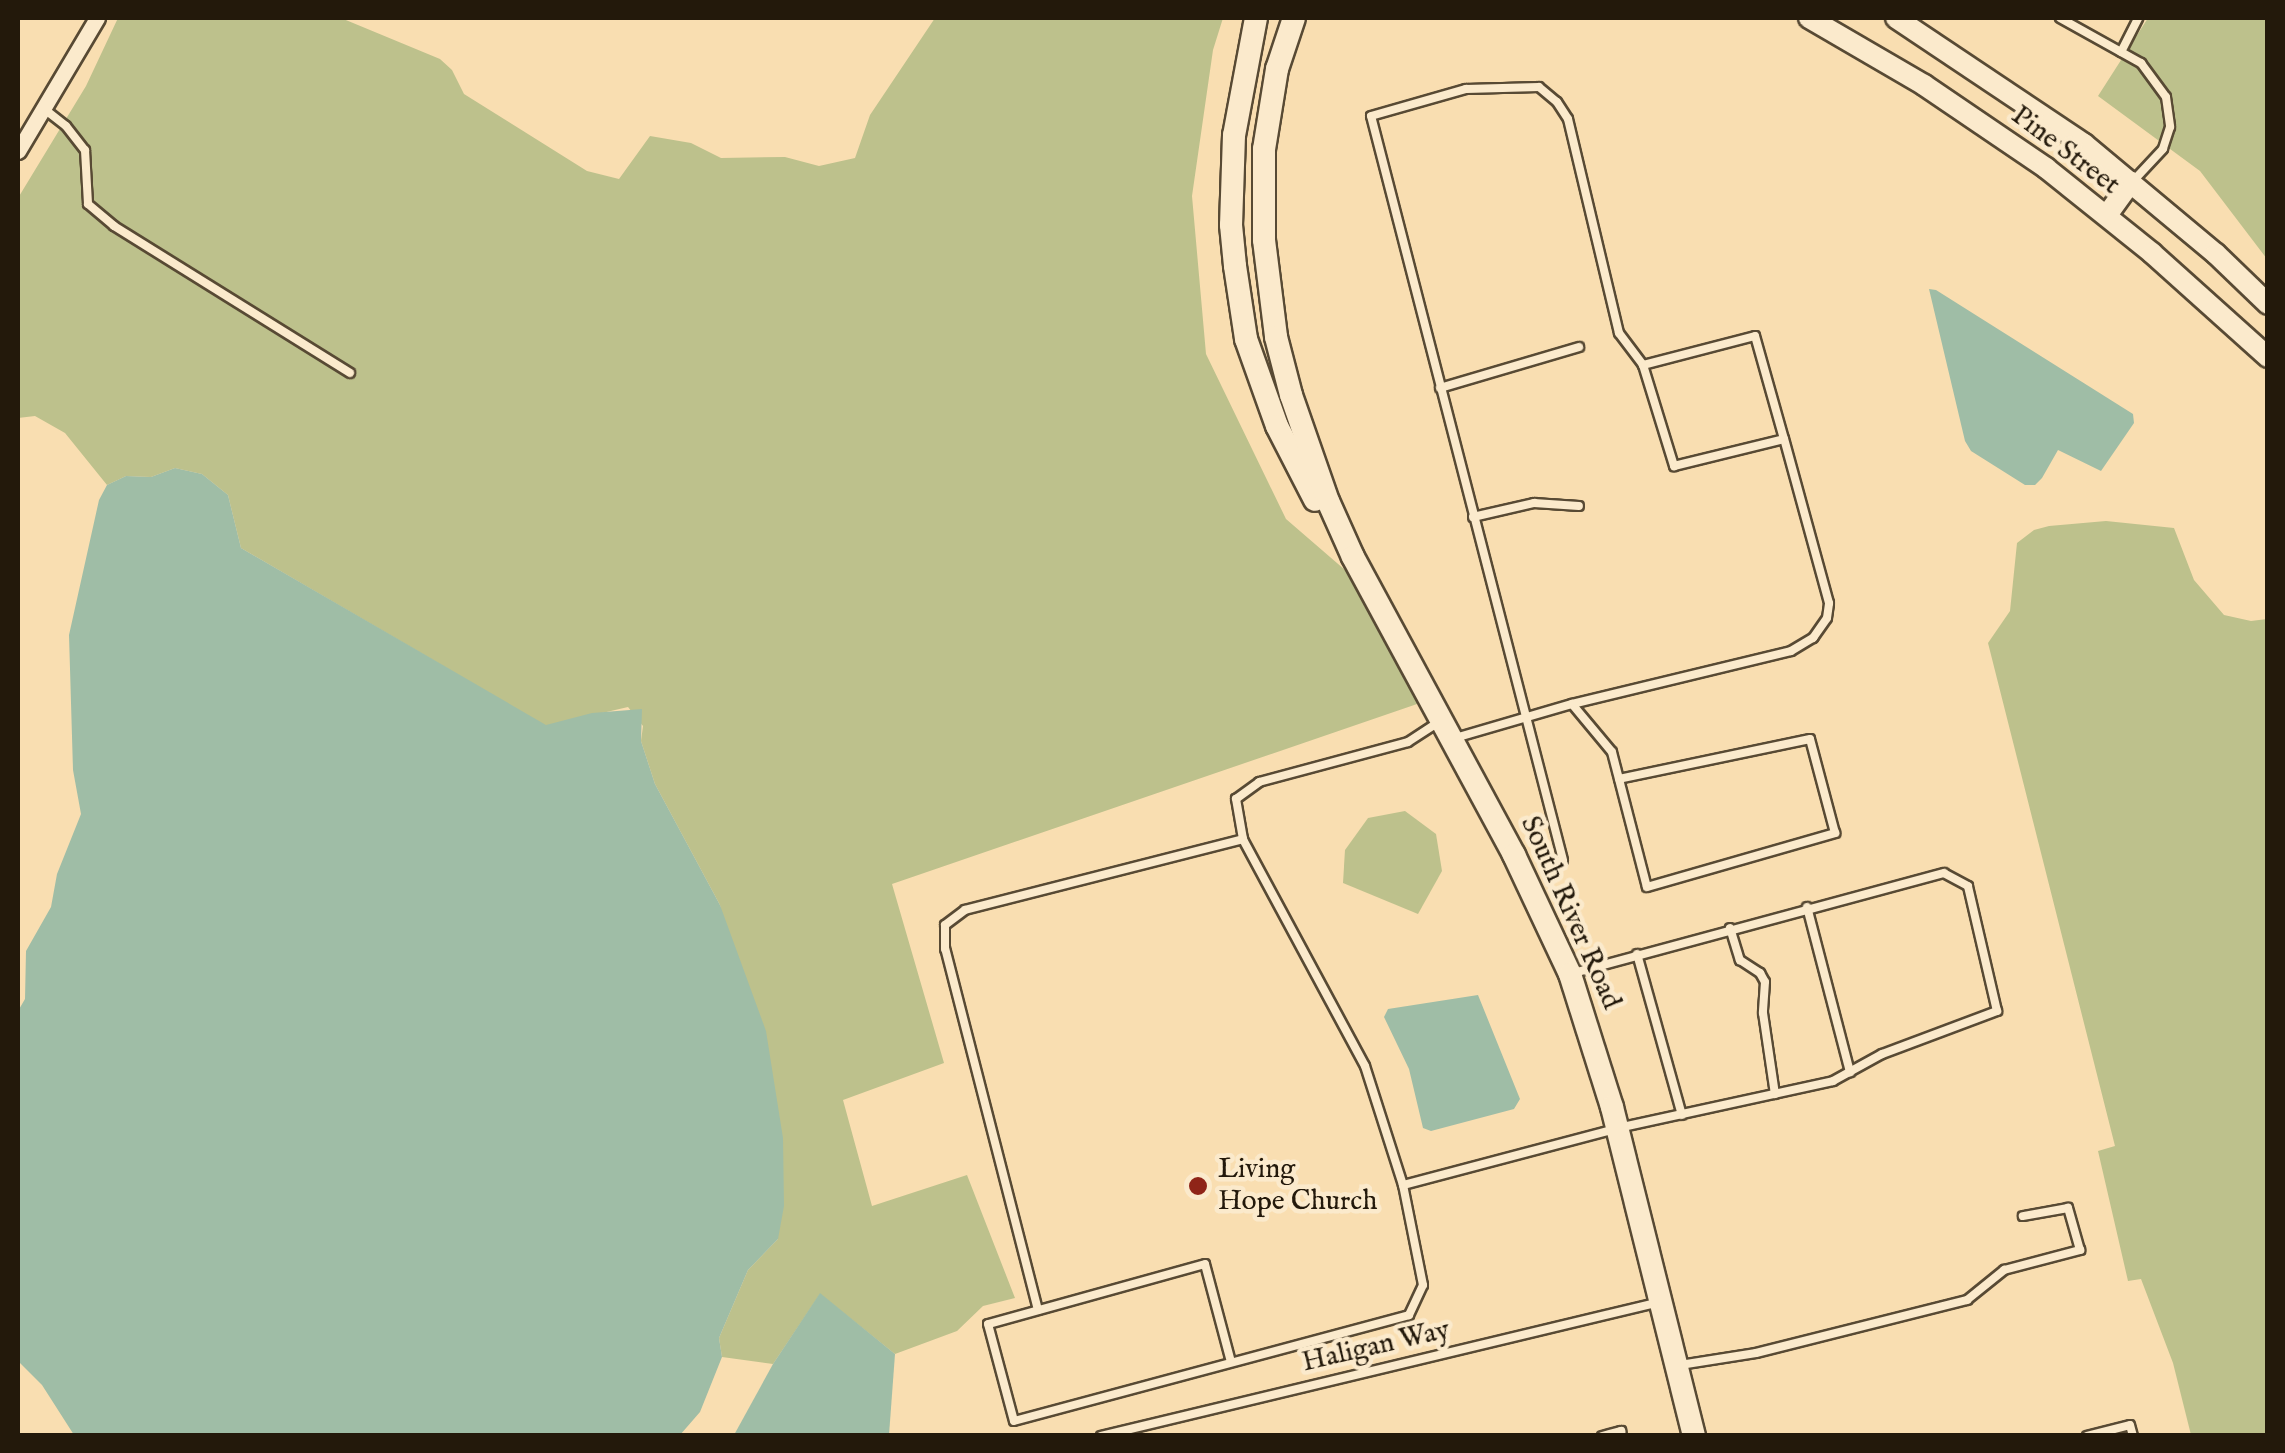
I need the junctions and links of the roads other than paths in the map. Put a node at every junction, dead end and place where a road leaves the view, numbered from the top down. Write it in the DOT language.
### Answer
graph roads {
  1 [pos="97,18"];
  2 [pos="1256,18"];
  3 [pos="1294,18"];
  4 [pos="1809,18"];
  5 [pos="1896,18"];
  6 [pos="2060,18"];
  7 [pos="2138,18"];
  8 [pos="2120,52"];
  9 [pos="43,108"];
  10 [pos="18,151"];
  11 [pos="2132,182"];
  12 [pos="2106,215"];
  13 [pos="2268,304"];
  14 [pos="1578,348"];
  15 [pos="2268,357"];
  16 [pos="1643,365"];
  17 [pos="350,373"];
  18 [pos="1440,388"];
  19 [pos="1784,439"];
  20 [pos="1579,506"];
  21 [pos="1472,517"];
  22 [pos="1353,557"];
  23 [pos="1572,704"];
  24 [pos="1526,718"];
  25 [pos="1446,730"];
  26 [pos="1619,779"];
  27 [pos="1243,839"];
  28 [pos="1564,860"];
  29 [pos="1807,907"];
  30 [pos="1730,928"];
  31 [pos="1637,954"];
  32 [pos="1570,974"];
  33 [pos="1850,1072"];
  34 [pos="1775,1094"];
  35 [pos="1682,1114"];
  36 [pos="1618,1128"];
  37 [pos="1402,1185"];
  38 [pos="2023,1216"];
  39 [pos="1660,1302"];
  40 [pos="1038,1310"];
  41 [pos="1231,1362"];
  42 [pos="1676,1365"];
  43 [pos="1102,1436"];
  44 [pos="1602,1436"];
  45 [pos="1622,1436"];
  46 [pos="1694,1436"];
  47 [pos="2087,1436"];
  48 [pos="2133,1436"];
  1 -- 9 [label="street"];
  2 -- 22 [label="main road, South River Road"];
  3 -- 22 [label="main road, South River Road"];
  4 -- 12 [label="street, Pine Street"];
  5 -- 11 [label="street, Pine Street"];
  6 -- 8 [label="lane"];
  7 -- 8 [label="lane"];
  8 -- 11 [label="lane"];
  9 -- 10 [label="street"];
  9 -- 17 [label="lane"];
  11 -- 12 [label="street"];
  11 -- 13 [label="street, Pine Street"];
  12 -- 15 [label="street, Pine Street"];
  14 -- 18 [label="lane"];
  16 -- 18 [label="lane"];
  16 -- 19 [label="lane"];
  16 -- 19 [label="lane"];
  18 -- 21 [label="lane"];
  19 -- 23 [label="lane"];
  20 -- 21 [label="lane"];
  21 -- 24 [label="lane"];
  22 -- 25 [label="main road, South River Road"];
  23 -- 24 [label="lane"];
  23 -- 26 [label="lane"];
  24 -- 25 [label="lane"];
  24 -- 28 [label="lane"];
  25 -- 27 [label="lane"];
  25 -- 32 [label="main road, South River Road"];
  26 -- 26 [label="lane"];
  27 -- 37 [label="lane"];
  27 -- 40 [label="lane"];
  29 -- 30 [label="lane"];
  29 -- 33 [label="lane"];
  29 -- 33 [label="lane"];
  30 -- 31 [label="lane"];
  30 -- 34 [label="lane"];
  31 -- 32 [label="lane"];
  31 -- 35 [label="lane"];
  32 -- 36 [label="main road, South River Road"];
  33 -- 34 [label="lane"];
  34 -- 35 [label="lane"];
  35 -- 36 [label="lane"];
  36 -- 37 [label="lane"];
  36 -- 39 [label="main road, South River Road"];
  37 -- 41 [label="lane"];
  38 -- 42 [label="lane"];
  39 -- 42 [label="main road, South River Road"];
  39 -- 43 [label="lane, Haligan Way"];
  40 -- 41 [label="lane"];
  40 -- 41 [label="lane"];
  42 -- 46 [label="main road, South River Road"];
  44 -- 45 [label="lane"];
  47 -- 48 [label="lane"];
}
